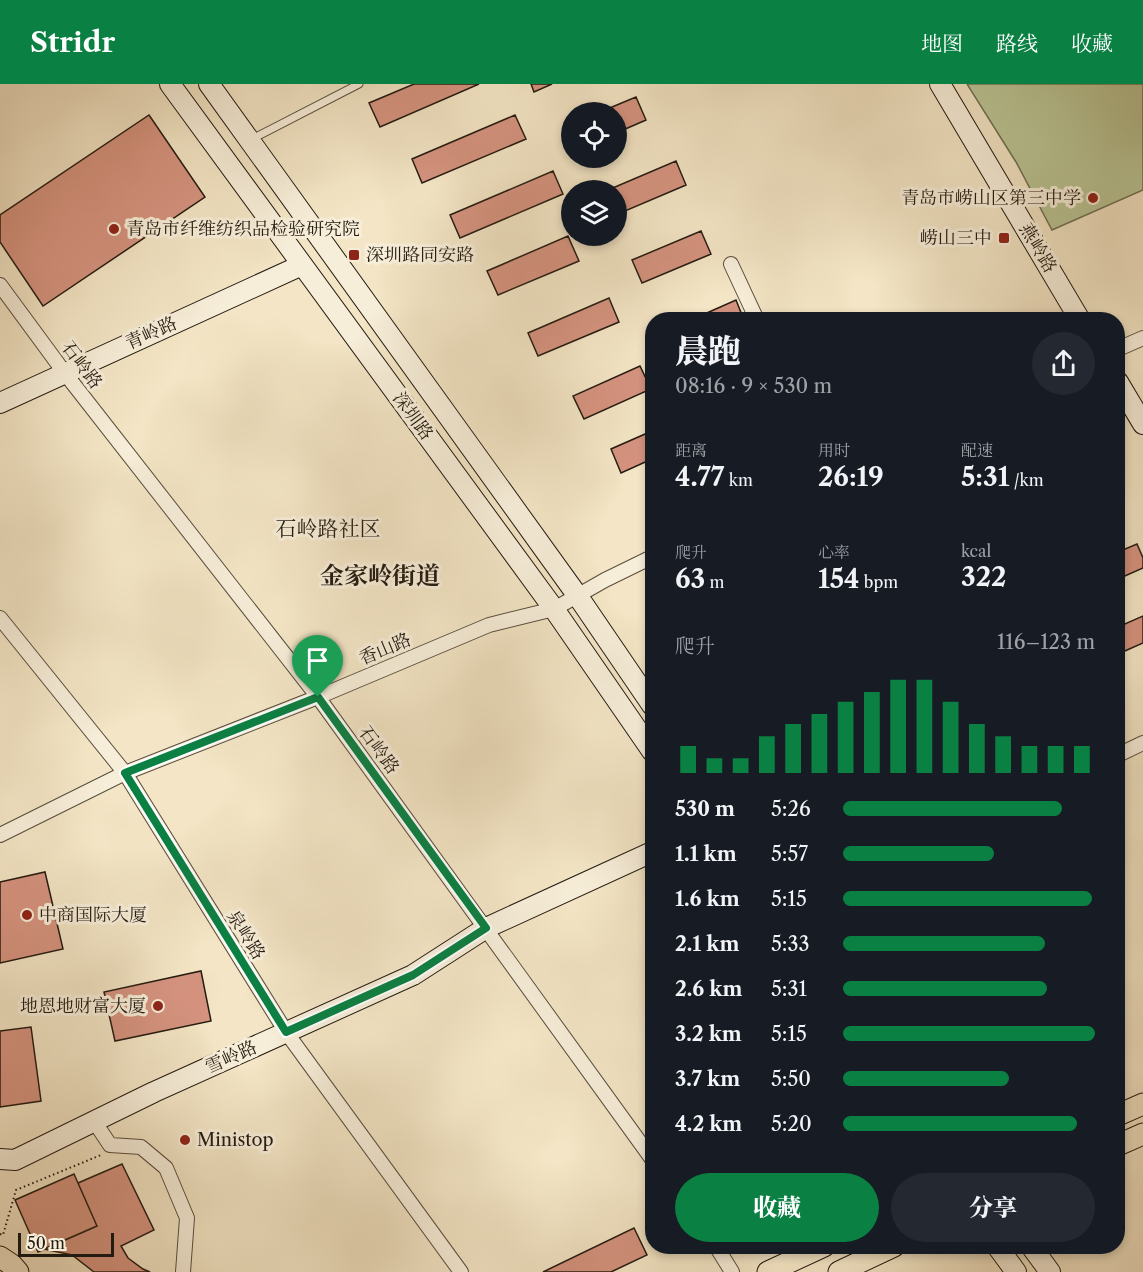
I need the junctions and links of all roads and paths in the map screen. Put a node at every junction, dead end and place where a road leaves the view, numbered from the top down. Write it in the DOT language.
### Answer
graph roads {
  1 [pos="170,84"];
  2 [pos="209,84"];
  3 [pos="359,84"];
  4 [pos="940,84"];
  5 [pos="250,140"];
  6 [pos="731,264"];
  7 [pos="302,265"];
  8 [pos="0,285"];
  9 [pos="753,312"];
  10 [pos="1075,312"];
  11 [pos="1143,338"];
  12 [pos="1125,347"];
  13 [pos="64,372"];
  14 [pos="1125,394"];
  15 [pos="0,402"];
  16 [pos="1143,424"];
  17 [pos="645,561"];
  18 [pos="577,595"];
  19 [pos="554,609"];
  20 [pos="0,618"];
  21 [pos="645,695"];
  22 [pos="318,697"];
  23 [pos="645,741"];
  24 [pos="1143,743"];
  25 [pos="1125,752"];
  26 [pos="125,773"];
  27 [pos="0,835"];
  28 [pos="645,855"];
  29 [pos="486,928"];
  30 [pos="286,1032"];
  31 [pos="1143,1104"];
  32 [pos="1125,1112"];
  33 [pos="94,1121"];
  34 [pos="1143,1134"];
  35 [pos="1125,1142"];
  36 [pos="123,1146"];
  37 [pos="645,1149"];
  38 [pos="0,1159"];
  39 [pos="0,1234"];
  40 [pos="721,1254"];
  41 [pos="807,1254"];
  42 [pos="877,1254"];
  43 [pos="1003,1254"];
  44 [pos="1037,1254"];
  45 [pos="0,1257"];
  46 [pos="0,1266"];
  47 [pos="4,1272"];
  48 [pos="18,1272"];
  49 [pos="183,1272"];
  50 [pos="461,1272"];
  51 [pos="732,1272"];
  52 [pos="768,1272"];
  53 [pos="838,1272"];
  54 [pos="1016,1272"];
  55 [pos="1050,1272"];
  1 -- 7 [label="main road, 深圳路"];
  2 -- 5 [label="main road, 深圳路"];
  3 -- 5 [label="lane"];
  4 -- 10 [label="main road, 燕岭路"];
  5 -- 18 [label="main road, 深圳路"];
  6 -- 9 [label="street"];
  7 -- 13 [label="main road, 青岭路"];
  7 -- 19 [label="main road, 深圳路"];
  8 -- 13 [label="street, 石岭路 / 石岭路"];
  11 -- 12 [label="street"];
  13 -- 15 [label="main road, 青岭路"];
  13 -- 22 [label="street, 石岭路 / 石岭路"];
  14 -- 16 [label="main road"];
  17 -- 18 [label="street, 香山路"];
  18 -- 19 [label="street, 香山路"];
  18 -- 21 [label="main road, 深圳路"];
  19 -- 22 [label="street, 香山路"];
  19 -- 23 [label="main road, 深圳路"];
  20 -- 26 [label="street, 泉岭路"];
  22 -- 26 [label="street, 香山路"];
  22 -- 29 [label="street, 石岭路 / 石岭路"];
  24 -- 25 [label="street"];
  26 -- 27 [label="street, 香山路"];
  26 -- 30 [label="street, 泉岭路"];
  28 -- 29 [label="main road, 雪岭路"];
  29 -- 30 [label="main road, 雪岭路"];
  29 -- 37 [label="street, 石岭路 / 石岭路"];
  30 -- 33 [label="main road, 雪岭路"];
  30 -- 50 [label="street, 泉岭路"];
  31 -- 32 [label="main road"];
  33 -- 36 [label="street"];
  33 -- 38 [label="main road, 雪岭路"];
  34 -- 35 [label="main road"];
  36 -- 39 [label="path"];
  36 -- 49 [label="street"];
  40 -- 51 [label="street"];
  41 -- 52 [label="main road"];
  42 -- 53 [label="main road"];
  43 -- 54 [label="main road"];
  44 -- 55 [label="main road"];
  45 -- 48 [label="main road"];
  46 -- 47 [label="street"];
}
